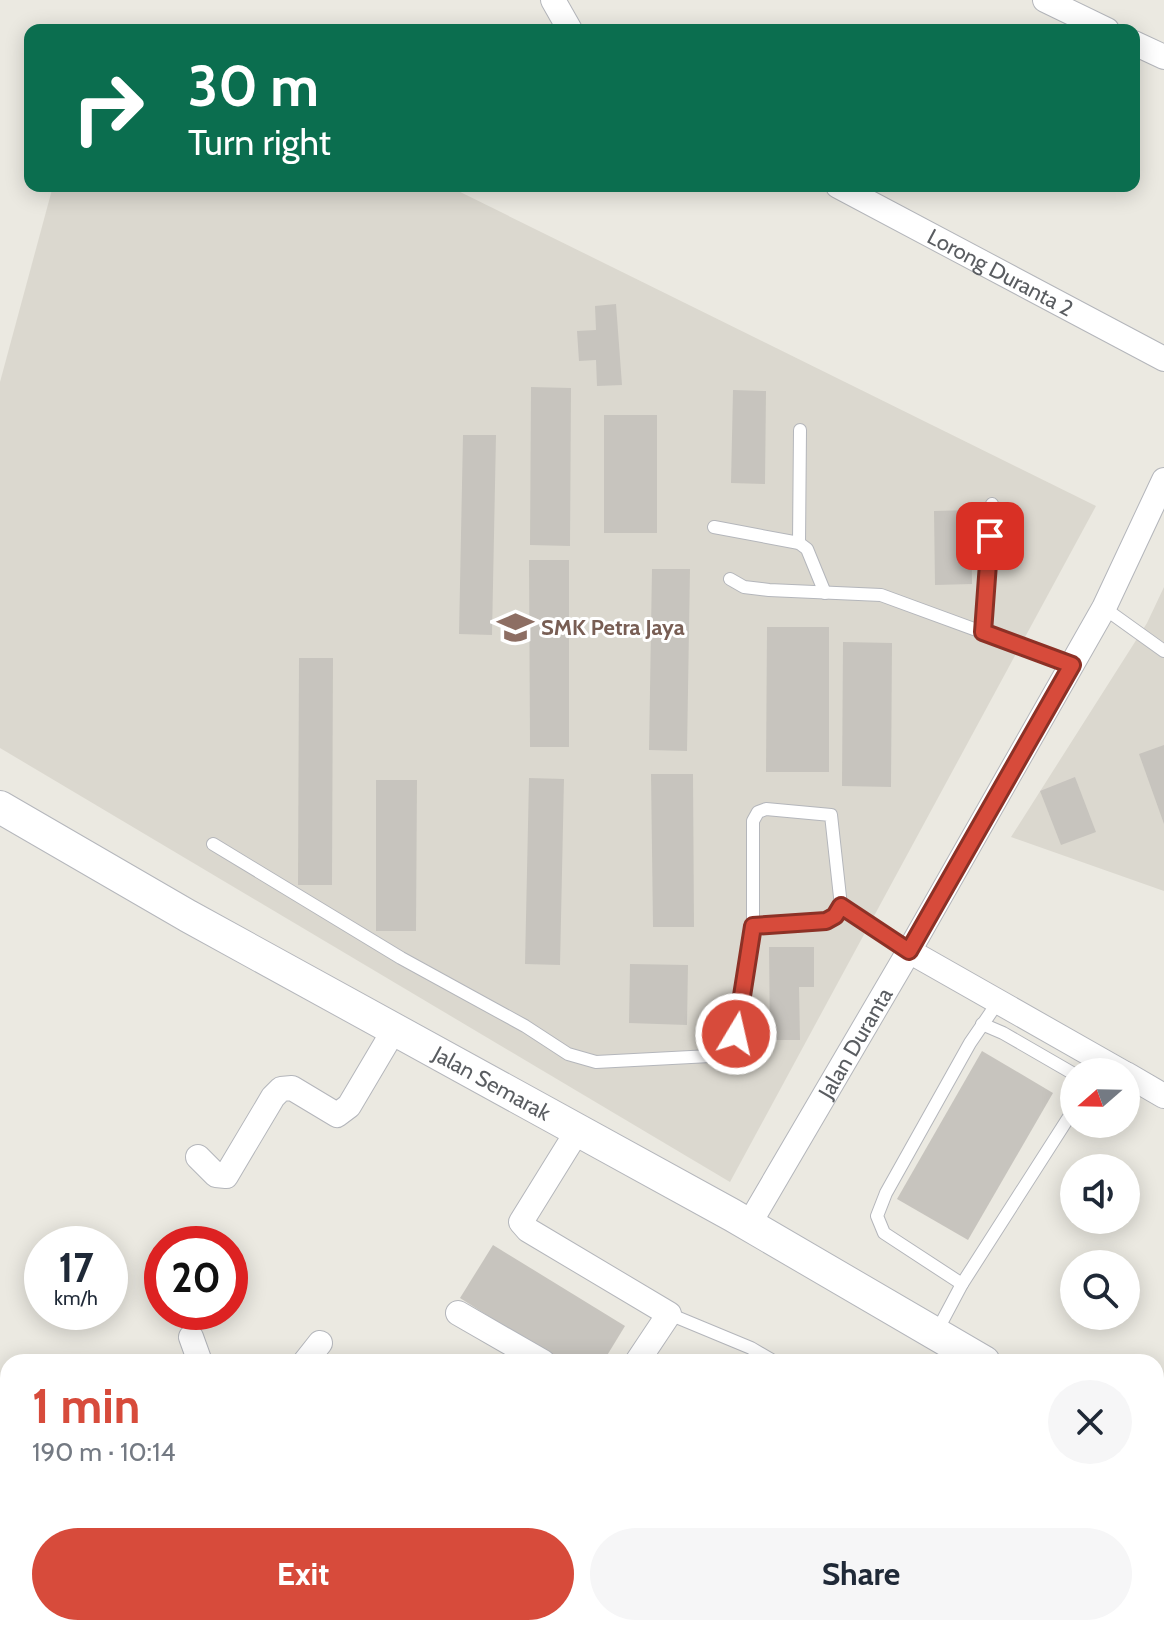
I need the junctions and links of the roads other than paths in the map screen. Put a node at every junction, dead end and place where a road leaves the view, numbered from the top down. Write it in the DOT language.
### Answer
graph roads {
  1 [pos="553,0"];
  2 [pos="1045,0"];
  3 [pos="567,24"];
  4 [pos="1095,24"];
  5 [pos="1140,46"];
  6 [pos="1164,57"];
  7 [pos="849,192"];
  8 [pos="1164,359"];
  9 [pos="800,430"];
  10 [pos="1164,480"];
  11 [pos="992,504"];
  12 [pos="714,527"];
  13 [pos="799,543"];
  14 [pos="730,579"];
  15 [pos="825,593"];
  16 [pos="1104,608"];
  17 [pos="983,632"];
  18 [pos="1164,651"];
  19 [pos="1072,665"];
  20 [pos="0,807"];
  21 [pos="213,844"];
  22 [pos="841,906"];
  23 [pos="753,926"];
  24 [pos="909,951"];
  25 [pos="998,1002"];
  26 [pos="982,1024"];
  27 [pos="394,1030"];
  28 [pos="1097,1058"];
  29 [pos="1060,1066"];
  30 [pos="1140,1082"];
  31 [pos="1164,1096"];
  32 [pos="578,1130"];
  33 [pos="1060,1131"];
  34 [pos="198,1157"];
  35 [pos="748,1226"];
  36 [pos="962,1284"];
  37 [pos="458,1313"];
  38 [pos="669,1314"];
  39 [pos="936,1334"];
  40 [pos="191,1337"];
  41 [pos="197,1354"];
  42 [pos="529,1354"];
  43 [pos="642,1354"];
  44 [pos="761,1354"];
  45 [pos="970,1354"];
  1 -- 3 [label="street"];
  2 -- 4 [label="street"];
  5 -- 6 [label="street"];
  7 -- 8 [label="street, Lorong Duranta 2"];
  9 -- 13 [label="lane"];
  10 -- 16 [label="street, Jalan Duranta"];
  11 -- 17 [label="lane"];
  12 -- 13 [label="lane"];
  13 -- 15 [label="lane"];
  14 -- 15 [label="lane"];
  15 -- 17 [label="lane"];
  16 -- 18 [label="lane"];
  16 -- 19 [label="street, Jalan Duranta"];
  17 -- 19 [label="lane"];
  19 -- 24 [label="street, Jalan Duranta"];
  20 -- 27 [label="main road, Jalan Semarak"];
  21 -- 23 [label="lane"];
  22 -- 23 [label="lane"];
  22 -- 23 [label="lane"];
  22 -- 24 [label="lane"];
  24 -- 25 [label="street"];
  24 -- 35 [label="street, Jalan Duranta"];
  25 -- 26 [label="lane"];
  25 -- 28 [label="street"];
  26 -- 29 [label="lane"];
  26 -- 36 [label="lane"];
  27 -- 32 [label="main road, Jalan Semarak"];
  27 -- 34 [label="street"];
  30 -- 31 [label="street"];
  32 -- 35 [label="main road, Jalan Semarak"];
  32 -- 38 [label="street"];
  33 -- 36 [label="lane"];
  35 -- 39 [label="main road, Jalan Semarak"];
  36 -- 39 [label="lane"];
  37 -- 42 [label="street"];
  38 -- 43 [label="street"];
  38 -- 44 [label="lane"];
  39 -- 45 [label="main road, Jalan Semarak"];
  40 -- 41 [label="street"];
}
